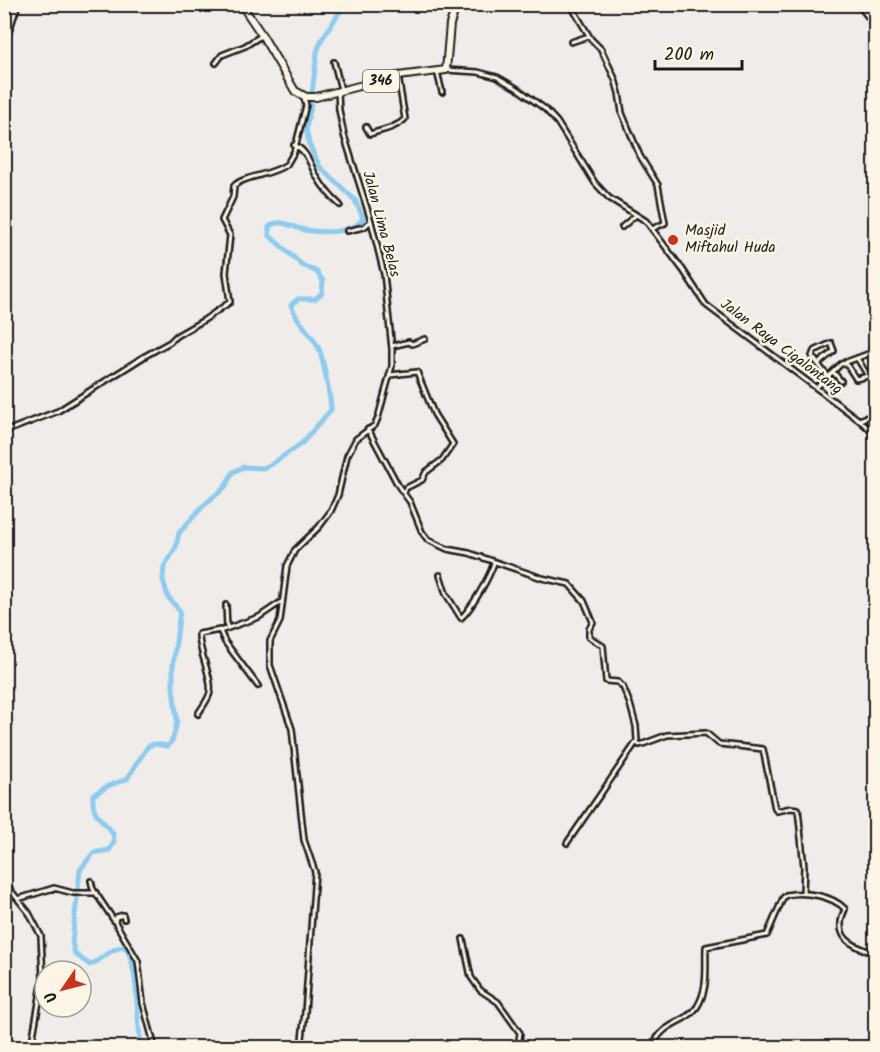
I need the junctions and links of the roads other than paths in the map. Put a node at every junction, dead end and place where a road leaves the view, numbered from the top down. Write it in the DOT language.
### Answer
graph roads {
  1 [pos="17,4"];
  2 [pos="69,4"];
  3 [pos="241,4"];
  4 [pos="457,4"];
  5 [pos="570,4"];
  6 [pos="858,4"];
  7 [pos="62,5"];
  8 [pos="876,27"];
  9 [pos="262,34"];
  10 [pos="589,36"];
  11 [pos="571,42"];
  12 [pos="4,43"];
  13 [pos="334,62"];
  14 [pos="216,63"];
  15 [pos="446,70"];
  16 [pos="437,71"];
  17 [pos="398,76"];
  18 [pos="340,92"];
  19 [pos="442,92"];
  20 [pos="305,96"];
  21 [pos="366,127"];
  22 [pos="294,145"];
  23 [pos="340,204"];
  24 [pos="637,216"];
  25 [pos="371,221"];
  26 [pos="622,227"];
  27 [pos="652,229"];
  28 [pos="347,231"];
  29 [pos="425,339"];
  30 [pos="392,346"];
  31 [pos="876,351"];
  32 [pos="868,354"];
  33 [pos="857,358"];
  34 [pos="845,362"];
  35 [pos="818,364"];
  36 [pos="876,366"];
  37 [pos="876,370"];
  38 [pos="833,372"];
  39 [pos="390,375"];
  40 [pos="868,376"];
  41 [pos="828,377"];
  42 [pos="841,381"];
  43 [pos="816,388"];
  44 [pos="876,414"];
  45 [pos="859,420"];
  46 [pos="368,429"];
  47 [pos="4,432"];
  48 [pos="876,435"];
  49 [pos="403,494"];
  50 [pos="494,563"];
  51 [pos="440,575"];
  52 [pos="282,602"];
  53 [pos="226,605"];
  54 [pos="227,628"];
  55 [pos="222,630"];
  56 [pos="258,686"];
  57 [pos="198,714"];
  58 [pos="636,742"];
  59 [pos="567,843"];
  60 [pos="91,881"];
  61 [pos="4,882"];
  62 [pos="96,893"];
  63 [pos="803,893"];
  64 [pos="18,899"];
  65 [pos="124,919"];
  66 [pos="115,922"];
  67 [pos="463,939"];
  68 [pos="876,954"];
  69 [pos="519,1040"];
  70 [pos="31,1047"];
  71 [pos="155,1047"];
  72 [pos="301,1047"];
  73 [pos="513,1047"];
  74 [pos="527,1047"];
  75 [pos="652,1047"];
  1 -- 12 [label="main road"];
  2 -- 7 [label="street"];
  3 -- 9 [label="main road, 346"];
  4 -- 15 [label="main road"];
  5 -- 10 [label="street"];
  6 -- 8 [label="street"];
  9 -- 14 [label="street"];
  9 -- 20 [label="main road, 346"];
  10 -- 11 [label="street"];
  10 -- 27 [label="street"];
  13 -- 18 [label="street, Jalan Lima Belas"];
  15 -- 16 [label="main road, 346"];
  15 -- 24 [label="street, Jalan Raya Cigalontang"];
  16 -- 17 [label="main road, 346"];
  16 -- 19 [label="street"];
  17 -- 18 [label="main road, 346"];
  17 -- 21 [label="street"];
  18 -- 20 [label="main road, 346"];
  18 -- 25 [label="street, Jalan Lima Belas"];
  20 -- 22 [label="street"];
  22 -- 23 [label="street"];
  22 -- 47 [label="street"];
  24 -- 26 [label="street"];
  24 -- 27 [label="street, Jalan Raya Cigalontang"];
  25 -- 28 [label="street"];
  25 -- 30 [label="street, Jalan Lima Belas"];
  27 -- 43 [label="street, Jalan Raya Cigalontang"];
  29 -- 30 [label="street"];
  30 -- 39 [label="street, Jalan Lima Belas"];
  31 -- 32 [label="street"];
  32 -- 33 [label="street"];
  32 -- 36 [label="street"];
  33 -- 34 [label="street"];
  33 -- 40 [label="street"];
  34 -- 38 [label="street"];
  34 -- 40 [label="street"];
  35 -- 35 [label="street"];
  35 -- 41 [label="street"];
  37 -- 40 [label="street"];
  38 -- 41 [label="street"];
  38 -- 42 [label="street"];
  39 -- 46 [label="street, Jalan Lima Belas"];
  39 -- 49 [label="street"];
  41 -- 43 [label="street"];
  43 -- 45 [label="street, Jalan Raya Cigalontang"];
  44 -- 45 [label="street"];
  45 -- 48 [label="street, Jalan Raya Cigalontang"];
  46 -- 49 [label="street"];
  46 -- 52 [label="street, Jalan Lima Belas"];
  49 -- 50 [label="street"];
  50 -- 51 [label="street"];
  50 -- 58 [label="street"];
  52 -- 54 [label="street"];
  52 -- 72 [label="street, Jalan Lima Belas"];
  53 -- 54 [label="street"];
  54 -- 55 [label="street"];
  55 -- 56 [label="street"];
  55 -- 57 [label="street"];
  58 -- 59 [label="street"];
  58 -- 63 [label="street"];
  60 -- 62 [label="street"];
  61 -- 64 [label="street"];
  62 -- 64 [label="street"];
  62 -- 66 [label="street"];
  63 -- 68 [label="street"];
  63 -- 75 [label="street"];
  64 -- 70 [label="street"];
  65 -- 66 [label="street"];
  66 -- 71 [label="street"];
  67 -- 69 [label="street"];
  69 -- 73 [label="street"];
  69 -- 74 [label="street"];
}
